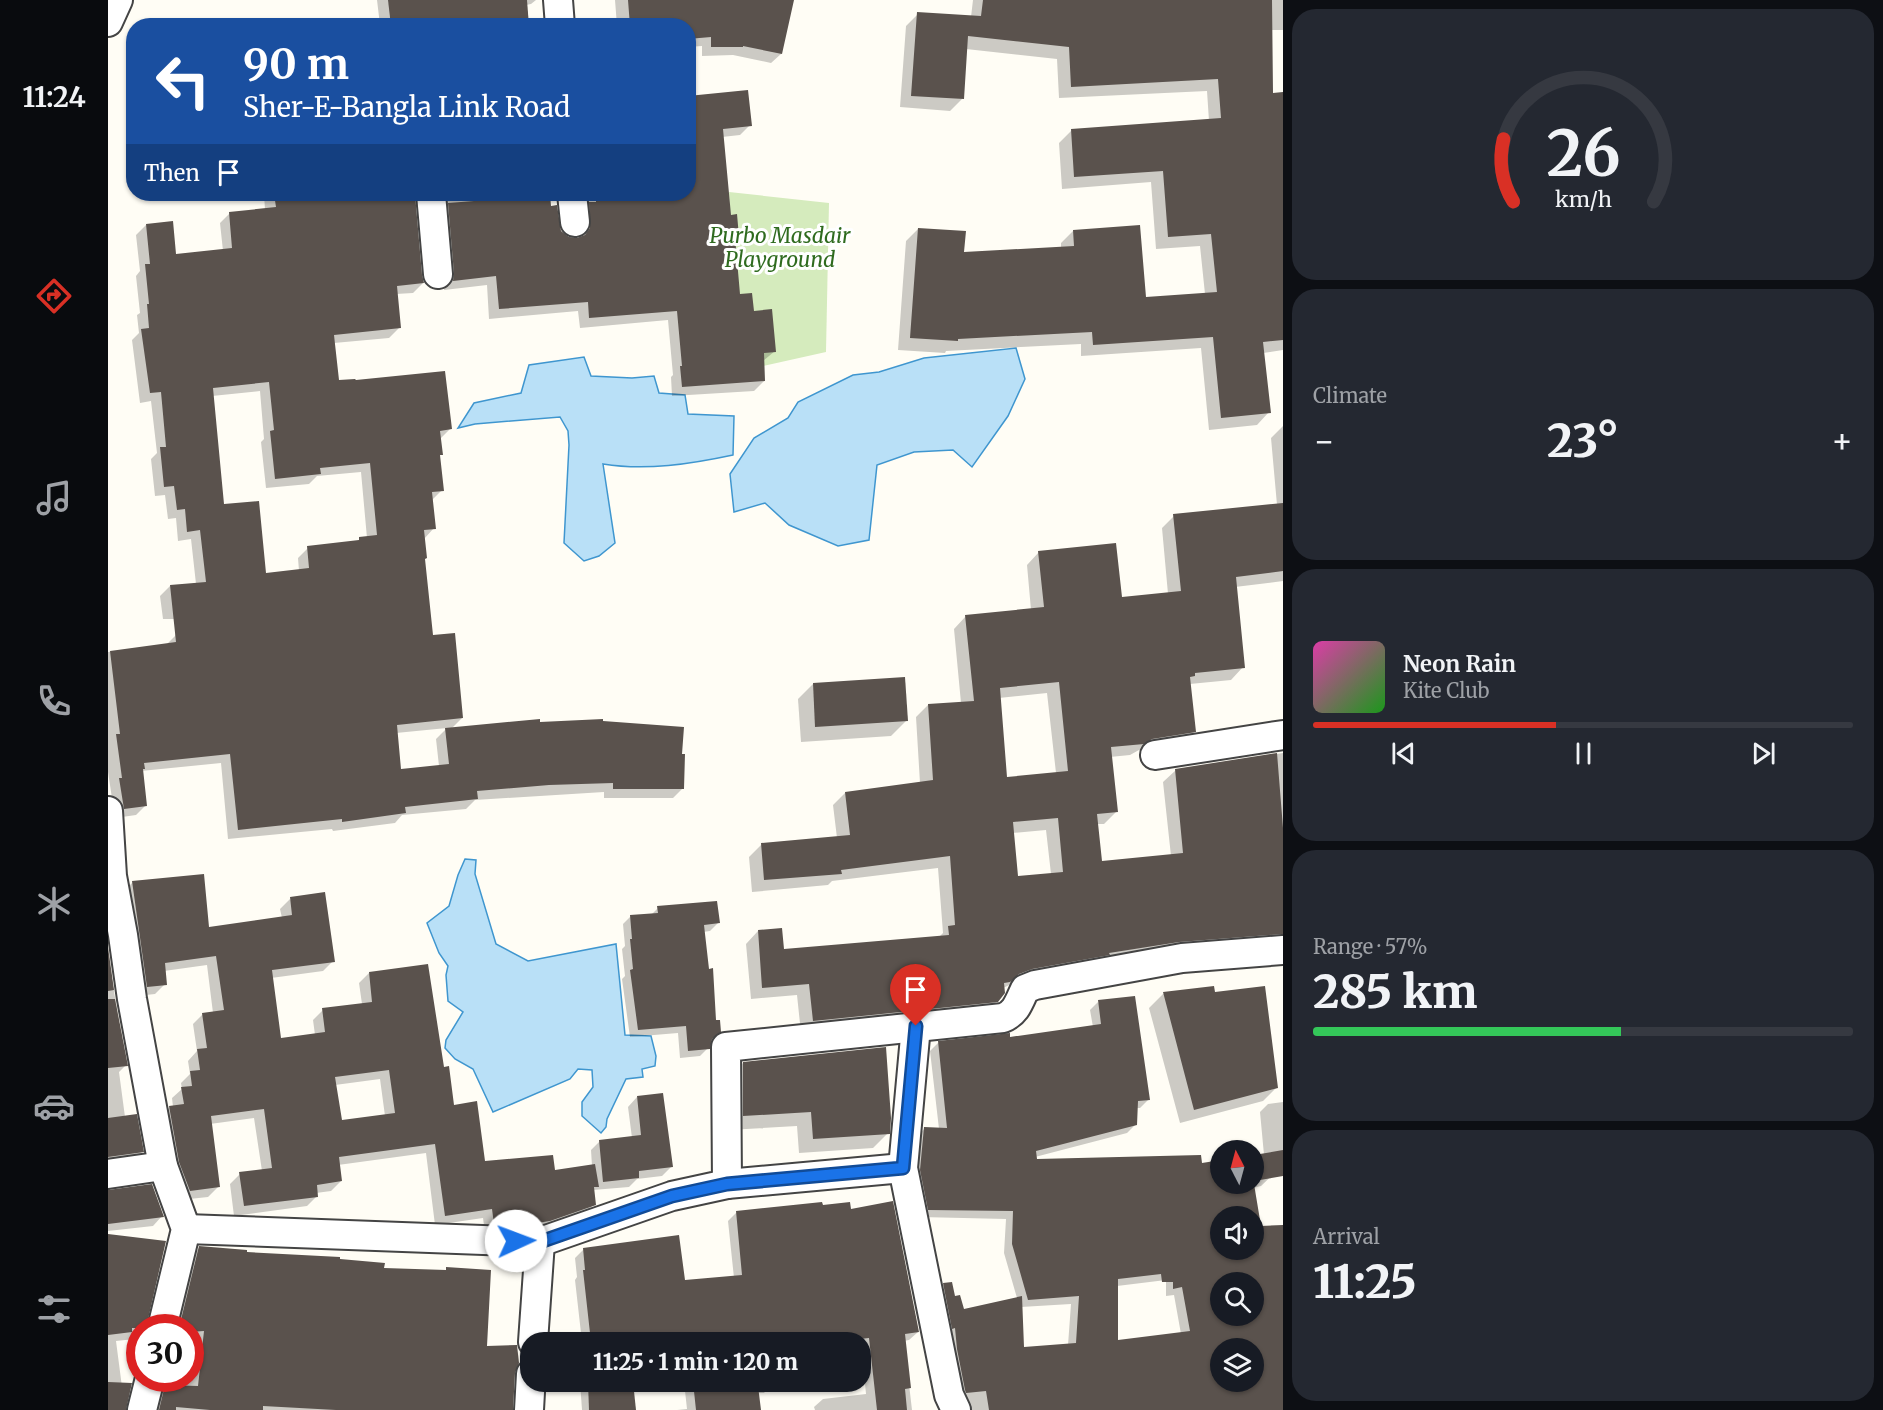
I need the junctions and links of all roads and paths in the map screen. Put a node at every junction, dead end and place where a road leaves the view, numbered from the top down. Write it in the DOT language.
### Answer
graph roads {
  1 [pos="118,0"];
  2 [pos="558,0"];
  3 [pos="559,18"];
  4 [pos="108,22"];
  5 [pos="432,201"];
  6 [pos="573,201"];
  7 [pos="575,222"];
  8 [pos="438,274"];
  9 [pos="1283,735"];
  10 [pos="1155,755"];
  11 [pos="108,811"];
  12 [pos="116,935"];
  13 [pos="1283,950"];
  14 [pos="120,1001"];
  15 [pos="916,1026"];
  16 [pos="164,1166"];
  17 [pos="903,1168"];
  18 [pos="108,1174"];
  19 [pos="727,1184"];
  20 [pos="186,1229"];
  21 [pos="540,1242"];
  22 [pos="165,1314"];
  23 [pos="534,1332"];
  24 [pos="146,1392"];
  25 [pos="530,1392"];
  26 [pos="142,1410"];
  27 [pos="529,1410"];
  28 [pos="956,1410"];
  1 -- 4 [label="street"];
  2 -- 3 [label="street"];
  5 -- 8 [label="street"];
  6 -- 7 [label="street"];
  9 -- 10 [label="street"];
  11 -- 12 [label="street"];
  12 -- 14 [label="street"];
  13 -- 15 [label="street"];
  14 -- 16 [label="street"];
  15 -- 17 [label="street"];
  15 -- 19 [label="street"];
  16 -- 18 [label="street"];
  16 -- 20 [label="street"];
  17 -- 19 [label="street"];
  17 -- 28 [label="street"];
  19 -- 21 [label="street"];
  20 -- 21 [label="street"];
  20 -- 22 [label="street"];
  21 -- 23 [label="street"];
  24 -- 26 [label="street"];
  25 -- 27 [label="street"];
}
